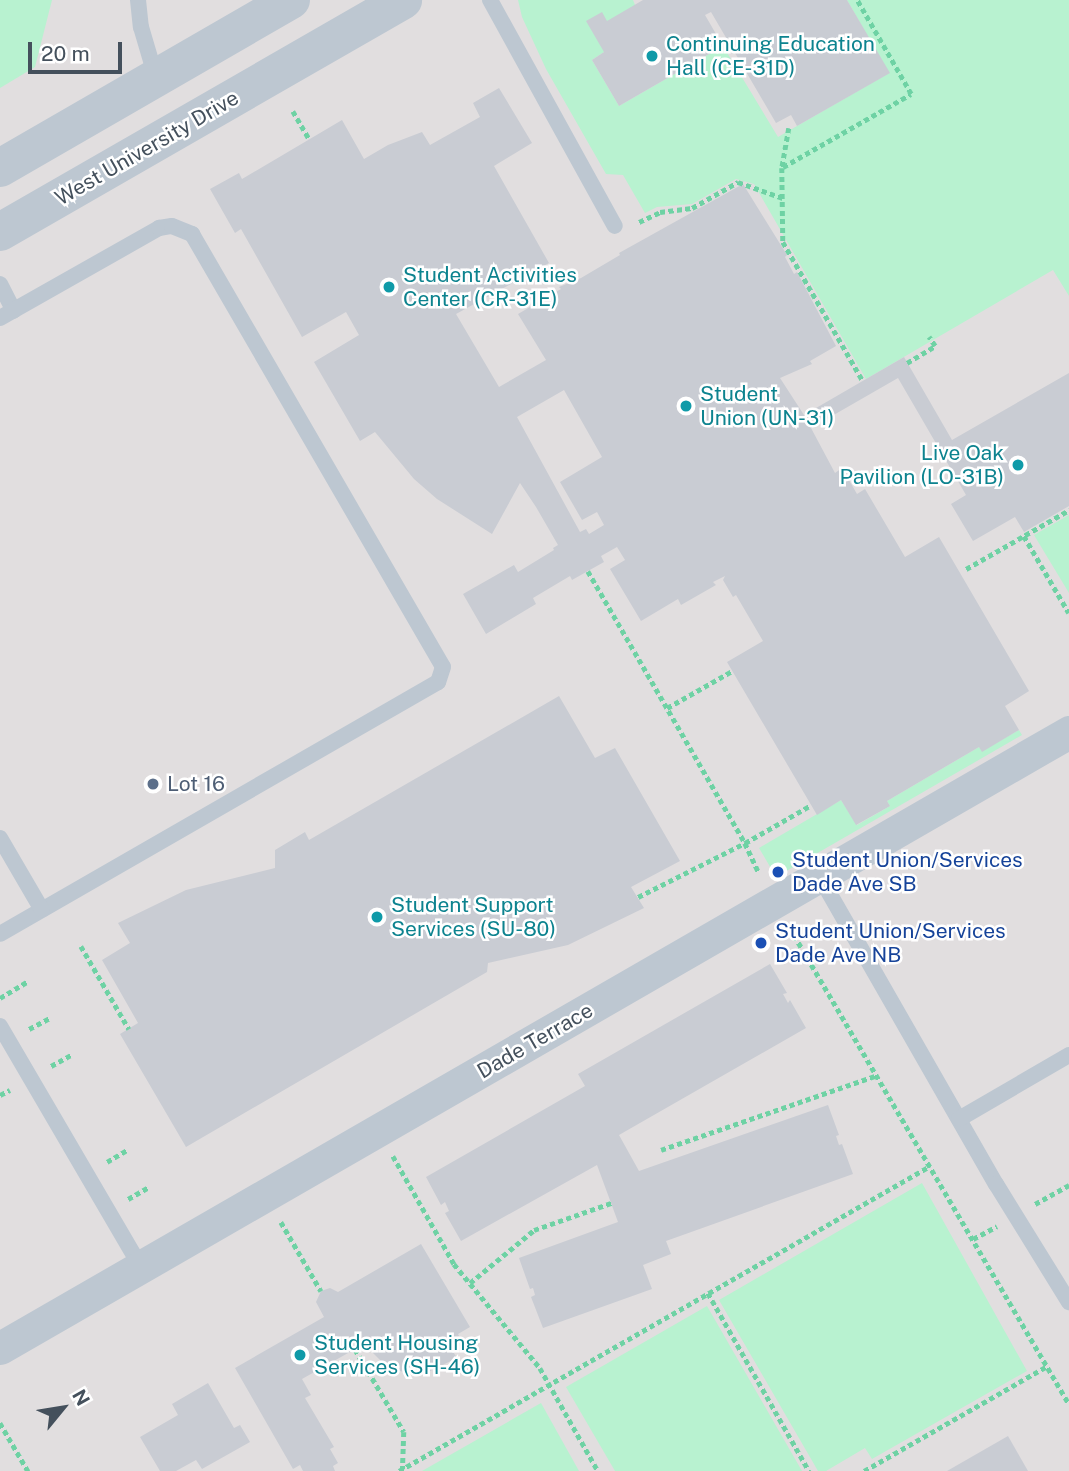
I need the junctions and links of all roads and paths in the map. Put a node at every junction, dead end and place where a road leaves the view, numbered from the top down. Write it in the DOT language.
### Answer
graph roads {
  1 [pos="138,0"];
  2 [pos="291,0"];
  3 [pos="403,0"];
  4 [pos="490,0"];
  5 [pos="857,0"];
  6 [pos="206,49"];
  7 [pos="156,78"];
  8 [pos="234,97"];
  9 [pos="293,111"];
  10 [pos="789,128"];
  11 [pos="309,139"];
  12 [pos="0,168"];
  13 [pos="782,168"];
  14 [pos="783,198"];
  15 [pos="615,226"];
  16 [pos="0,232"];
  17 [pos="0,284"];
  18 [pos="7,314"];
  19 [pos="929,337"];
  20 [pos="907,363"];
  21 [pos="863,381"];
  22 [pos="1069,510"];
  23 [pos="1024,536"];
  24 [pos="966,569"];
  25 [pos="588,571"];
  26 [pos="1069,613"];
  27 [pos="732,671"];
  28 [pos="667,708"];
  29 [pos="1069,732"];
  30 [pos="811,804"];
  31 [pos="0,838"];
  32 [pos="746,843"];
  33 [pos="820,877"];
  34 [pos="761,879"];
  35 [pos="638,897"];
  36 [pos="42,910"];
  37 [pos="786,922"];
  38 [pos="0,934"];
  39 [pos="82,946"];
  40 [pos="27,982"];
  41 [pos="0,998"];
  42 [pos="50,1017"];
  43 [pos="0,1026"];
  44 [pos="129,1029"];
  45 [pos="25,1032"];
  46 [pos="71,1055"];
  47 [pos="1069,1055"];
  48 [pos="46,1069"];
  49 [pos="877,1075"];
  50 [pos="959,1119"];
  51 [pos="127,1150"];
  52 [pos="389,1150"];
  53 [pos="661,1150"];
  54 [pos="102,1165"];
  55 [pos="930,1166"];
  56 [pos="149,1187"];
  57 [pos="122,1202"];
  58 [pos="611,1203"];
  59 [pos="284,1227"];
  60 [pos="141,1267"];
  61 [pos="470,1283"];
  62 [pos="321,1291"];
  63 [pos="708,1293"];
  64 [pos="1069,1302"];
  65 [pos="0,1348"];
  66 [pos="355,1349"];
  67 [pos="1046,1366"];
  68 [pos="549,1383"];
  69 [pos="1069,1404"];
  70 [pos="0,1423"];
  71 [pos="401,1470"];
  72 [pos="28,1471"];
  73 [pos="598,1471"];
  74 [pos="809,1471"];
  75 [pos="864,1471"];
  1 -- 7 [label="lane"];
  2 -- 6 [label="street"];
  3 -- 8 [label="street, West University Drive"];
  4 -- 15 [label="lane"];
  5 -- 13 [label="path"];
  6 -- 7 [label="street"];
  6 -- 8 [label="street"];
  7 -- 12 [label="street"];
  8 -- 16 [label="street, West University Drive"];
  9 -- 11 [label="path"];
  10 -- 13 [label="path"];
  13 -- 14 [label="path"];
  14 -- 15 [label="path"];
  14 -- 21 [label="path"];
  17 -- 18 [label="lane"];
  18 -- 36 [label="lane"];
  19 -- 20 [label="path"];
  22 -- 23 [label="path"];
  23 -- 24 [label="path"];
  23 -- 26 [label="path"];
  25 -- 28 [label="path"];
  27 -- 28 [label="path"];
  28 -- 32 [label="path"];
  29 -- 33 [label="street, Dade Terrace"];
  30 -- 32 [label="path"];
  31 -- 36 [label="lane"];
  32 -- 34 [label="path"];
  32 -- 35 [label="path"];
  33 -- 50 [label="lane"];
  33 -- 60 [label="street, Dade Terrace"];
  36 -- 38 [label="lane"];
  37 -- 49 [label="path"];
  39 -- 44 [label="path"];
  40 -- 41 [label="path"];
  42 -- 45 [label="path"];
  43 -- 60 [label="lane"];
  46 -- 48 [label="path"];
  47 -- 50 [label="lane"];
  49 -- 53 [label="path"];
  49 -- 55 [label="path"];
  50 -- 64 [label="lane"];
  51 -- 54 [label="path"];
  52 -- 61 [label="path"];
  55 -- 63 [label="path"];
  55 -- 67 [label="path"];
  56 -- 57 [label="path"];
  58 -- 61 [label="path"];
  59 -- 62 [label="path"];
  60 -- 65 [label="street, Dade Terrace"];
  61 -- 68 [label="path"];
  63 -- 68 [label="path"];
  63 -- 74 [label="path"];
  66 -- 71 [label="path"];
  67 -- 69 [label="path"];
  67 -- 75 [label="path"];
  68 -- 71 [label="path"];
  68 -- 73 [label="path"];
  70 -- 72 [label="path"];
}
